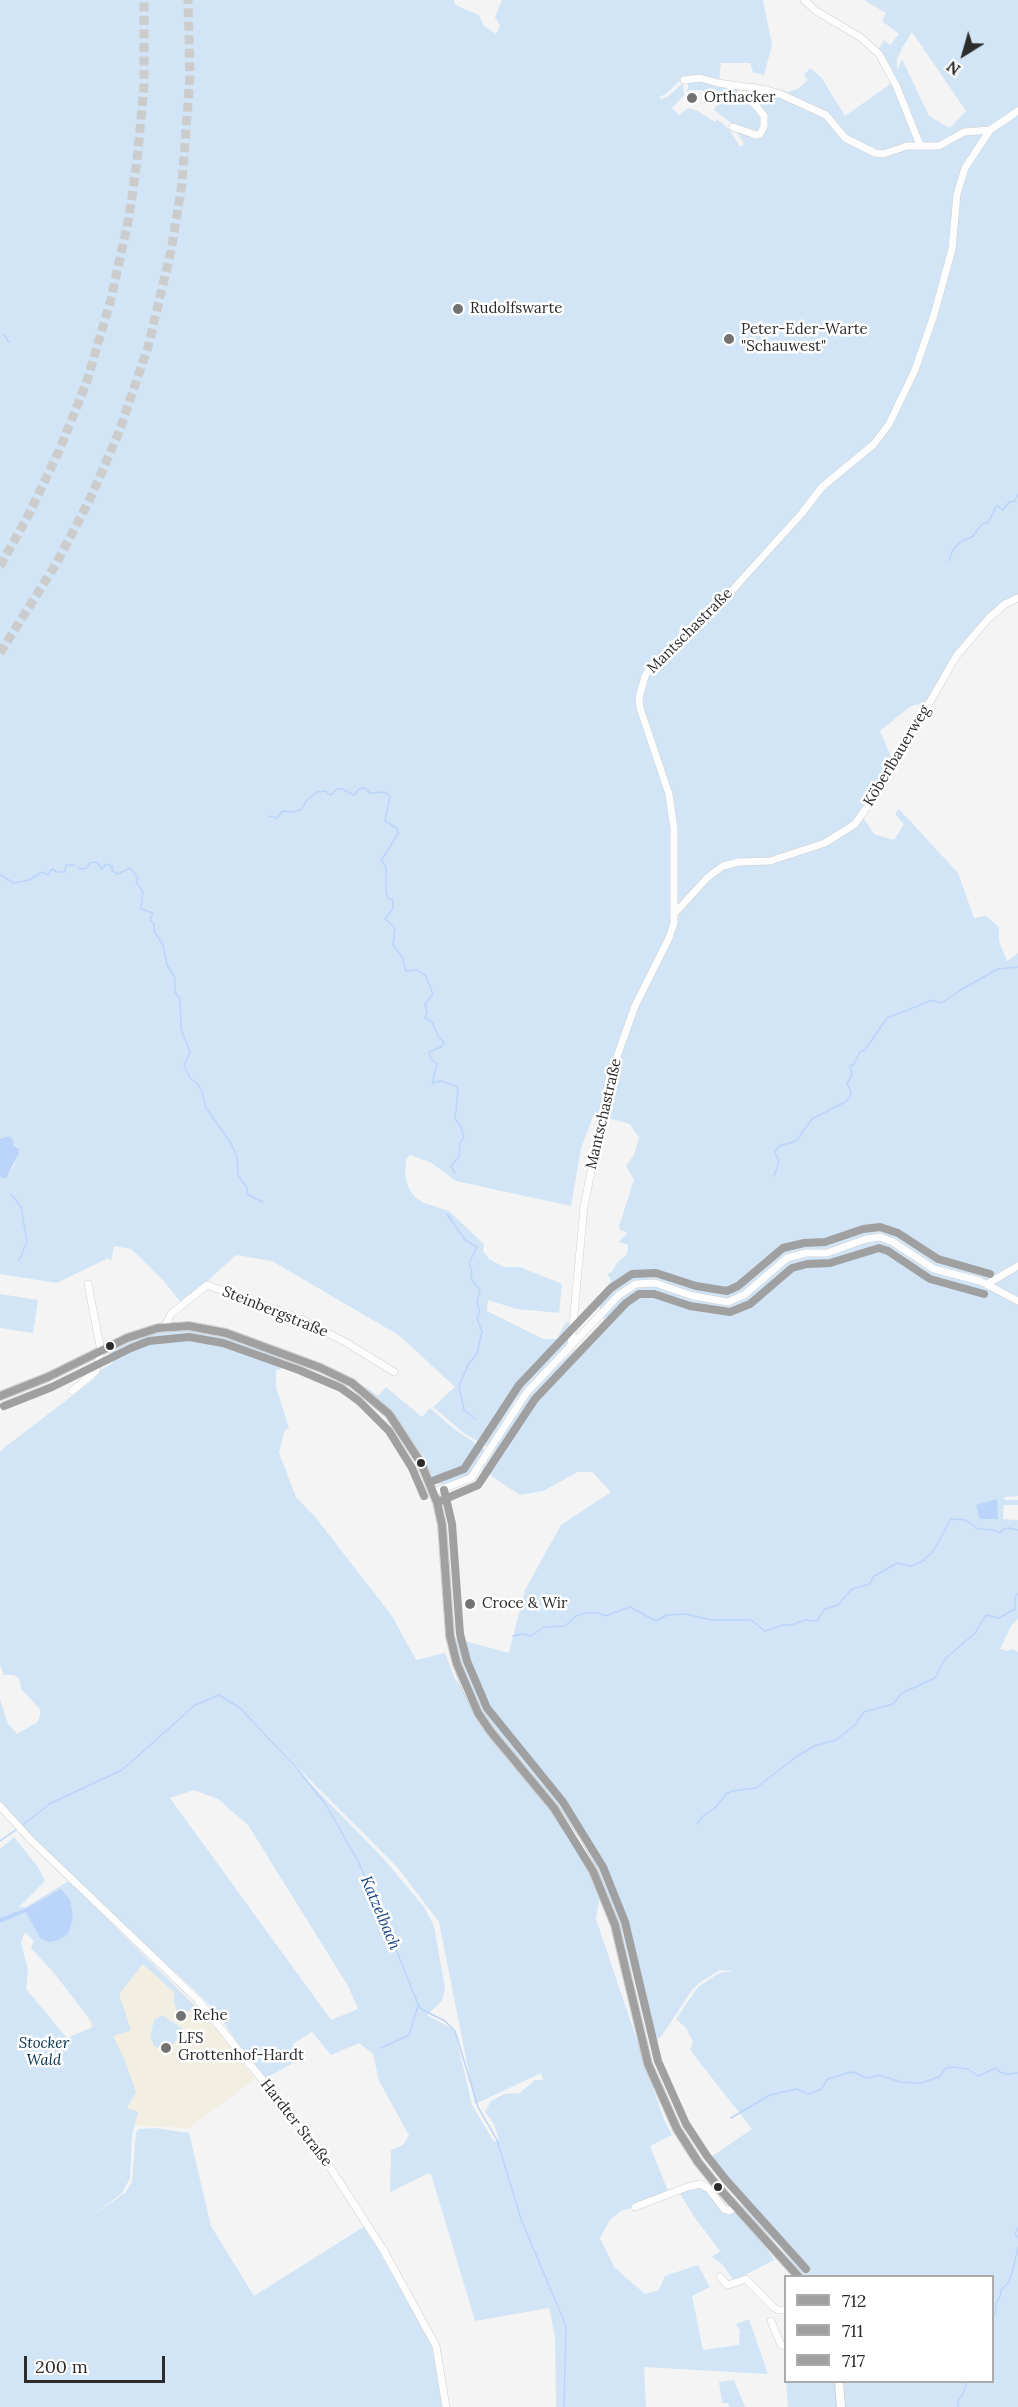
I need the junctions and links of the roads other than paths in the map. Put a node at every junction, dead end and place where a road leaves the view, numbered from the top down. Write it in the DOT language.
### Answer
graph roads {
  1 [pos="804,0"];
  2 [pos="684,80"];
  3 [pos="753,87"];
  4 [pos="1018,111"];
  5 [pos="733,127"];
  6 [pos="990,130"];
  7 [pos="920,145"];
  8 [pos="1018,598"];
  9 [pos="674,901"];
  10 [pos="684,902"];
  11 [pos="674,914"];
  12 [pos="1018,1266"];
  13 [pos="88,1284"];
  14 [pos="987,1284"];
  15 [pos="1018,1301"];
  16 [pos="164,1328"];
  17 [pos="571,1346"];
  18 [pos="101,1351"];
  19 [pos="394,1372"];
  20 [pos="72,1391"];
  21 [pos="0,1396"];
  22 [pos="434,1492"];
  23 [pos="0,1806"];
  24 [pos="635,2207"];
  25 [pos="736,2207"];
  26 [pos="796,2275"];
  27 [pos="720,2277"];
  28 [pos="784,2310"];
  29 [pos="771,2321"];
  30 [pos="784,2346"];
  31 [pos="838,2383"];
  32 [pos="446,2407"];
  33 [pos="841,2407"];
  1 -- 7 [label="street"];
  2 -- 3 [label="street"];
  3 -- 5 [label="street"];
  3 -- 7 [label="street"];
  4 -- 6 [label="street"];
  6 -- 7 [label="street"];
  6 -- 9 [label="street, Mantschastraße"];
  8 -- 10 [label="street, Köberlbauerweg"];
  9 -- 10 [label="street"];
  9 -- 11 [label="street, Mantschastraße"];
  10 -- 11 [label="street, Köberlbauerweg"];
  11 -- 17 [label="street, Mantschastraße"];
  12 -- 14 [label="street"];
  13 -- 18 [label="street"];
  14 -- 15 [label="street"];
  14 -- 17 [label="street"];
  16 -- 18 [label="main road"];
  16 -- 19 [label="street, Steinbergstraße"];
  16 -- 22 [label="main road"];
  17 -- 22 [label="street"];
  18 -- 20 [label="street"];
  18 -- 21 [label="main road"];
  22 -- 25 [label="main road"];
  23 -- 32 [label="street, Hardter Straße"];
  24 -- 25 [label="street"];
  25 -- 26 [label="main road"];
  27 -- 28 [label="street"];
  29 -- 30 [label="street"];
  31 -- 33 [label="main road"];
}
